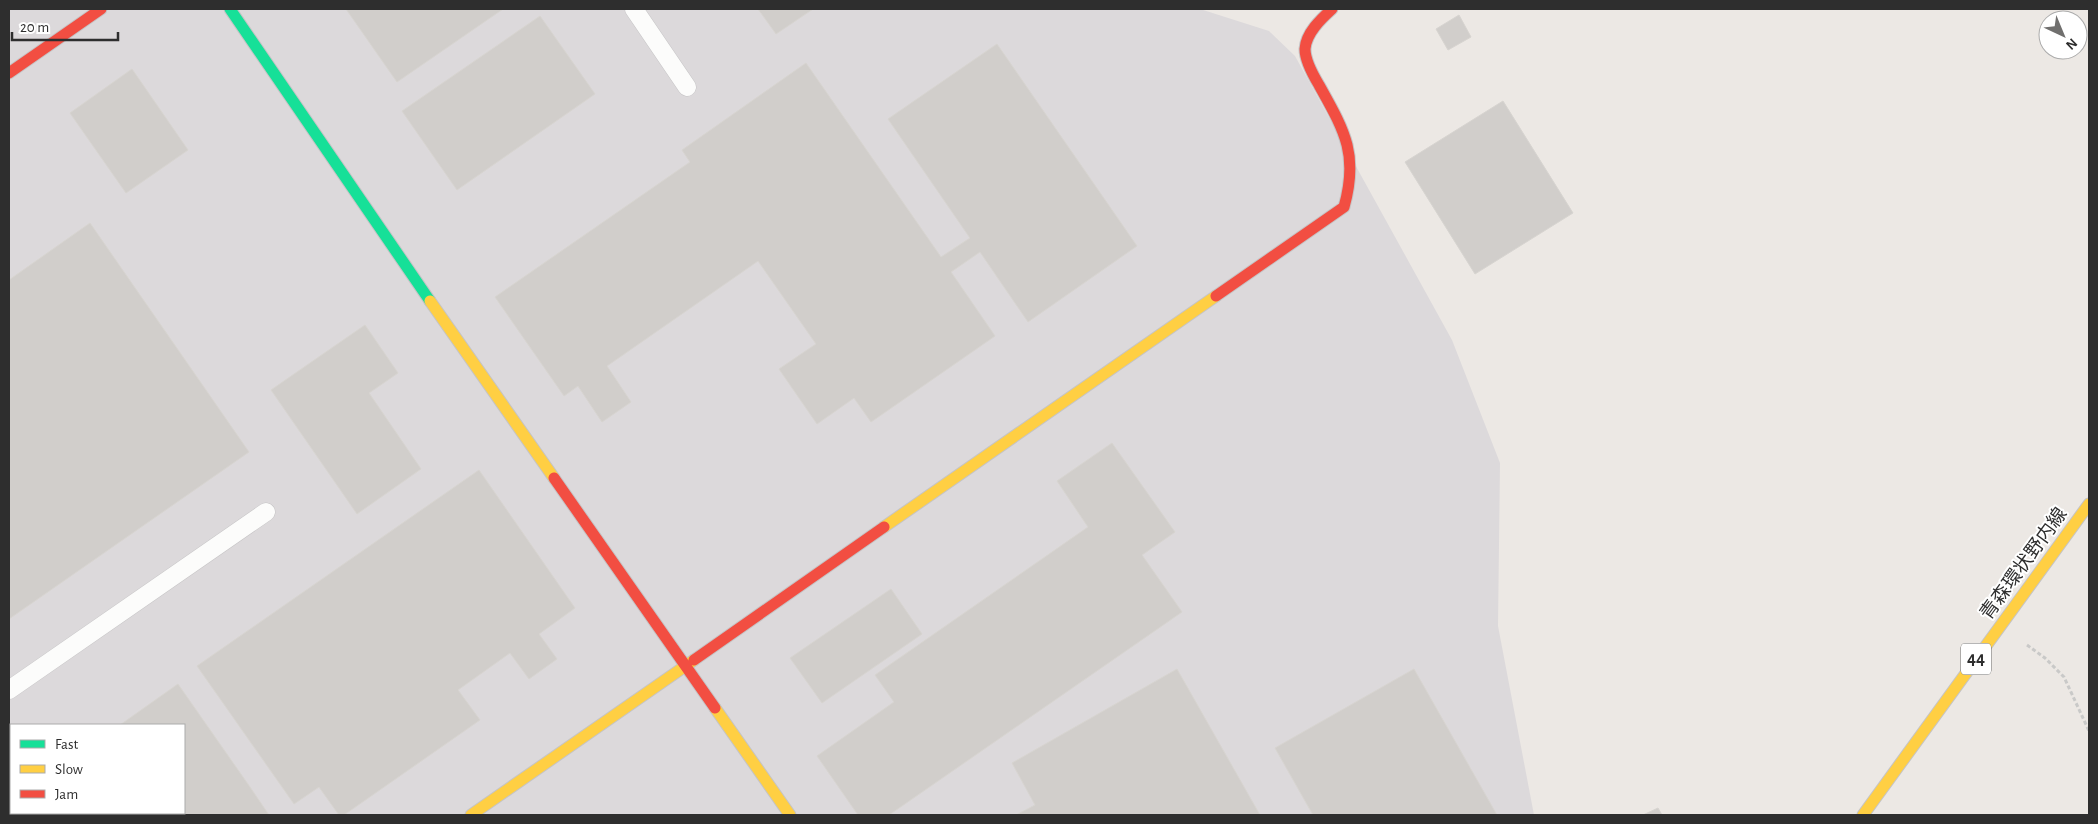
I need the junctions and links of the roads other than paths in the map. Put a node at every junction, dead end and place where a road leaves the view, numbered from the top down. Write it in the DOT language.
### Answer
graph roads {
  1 [pos="100,9"];
  2 [pos="230,9"];
  3 [pos="634,9"];
  4 [pos="1332,9"];
  5 [pos="9,73"];
  6 [pos="687,88"];
  7 [pos="2089,504"];
  8 [pos="266,512"];
  9 [pos="684,666"];
  10 [pos="9,690"];
  11 [pos="471,815"];
  12 [pos="790,815"];
  13 [pos="1863,815"];
  1 -- 5 [label="street"];
  2 -- 9 [label="street"];
  3 -- 6 [label="lane"];
  4 -- 9 [label="street"];
  7 -- 13 [label="street, 青森環状野内線 / 44"];
  8 -- 10 [label="lane"];
  9 -- 11 [label="street"];
  9 -- 12 [label="street"];
}
